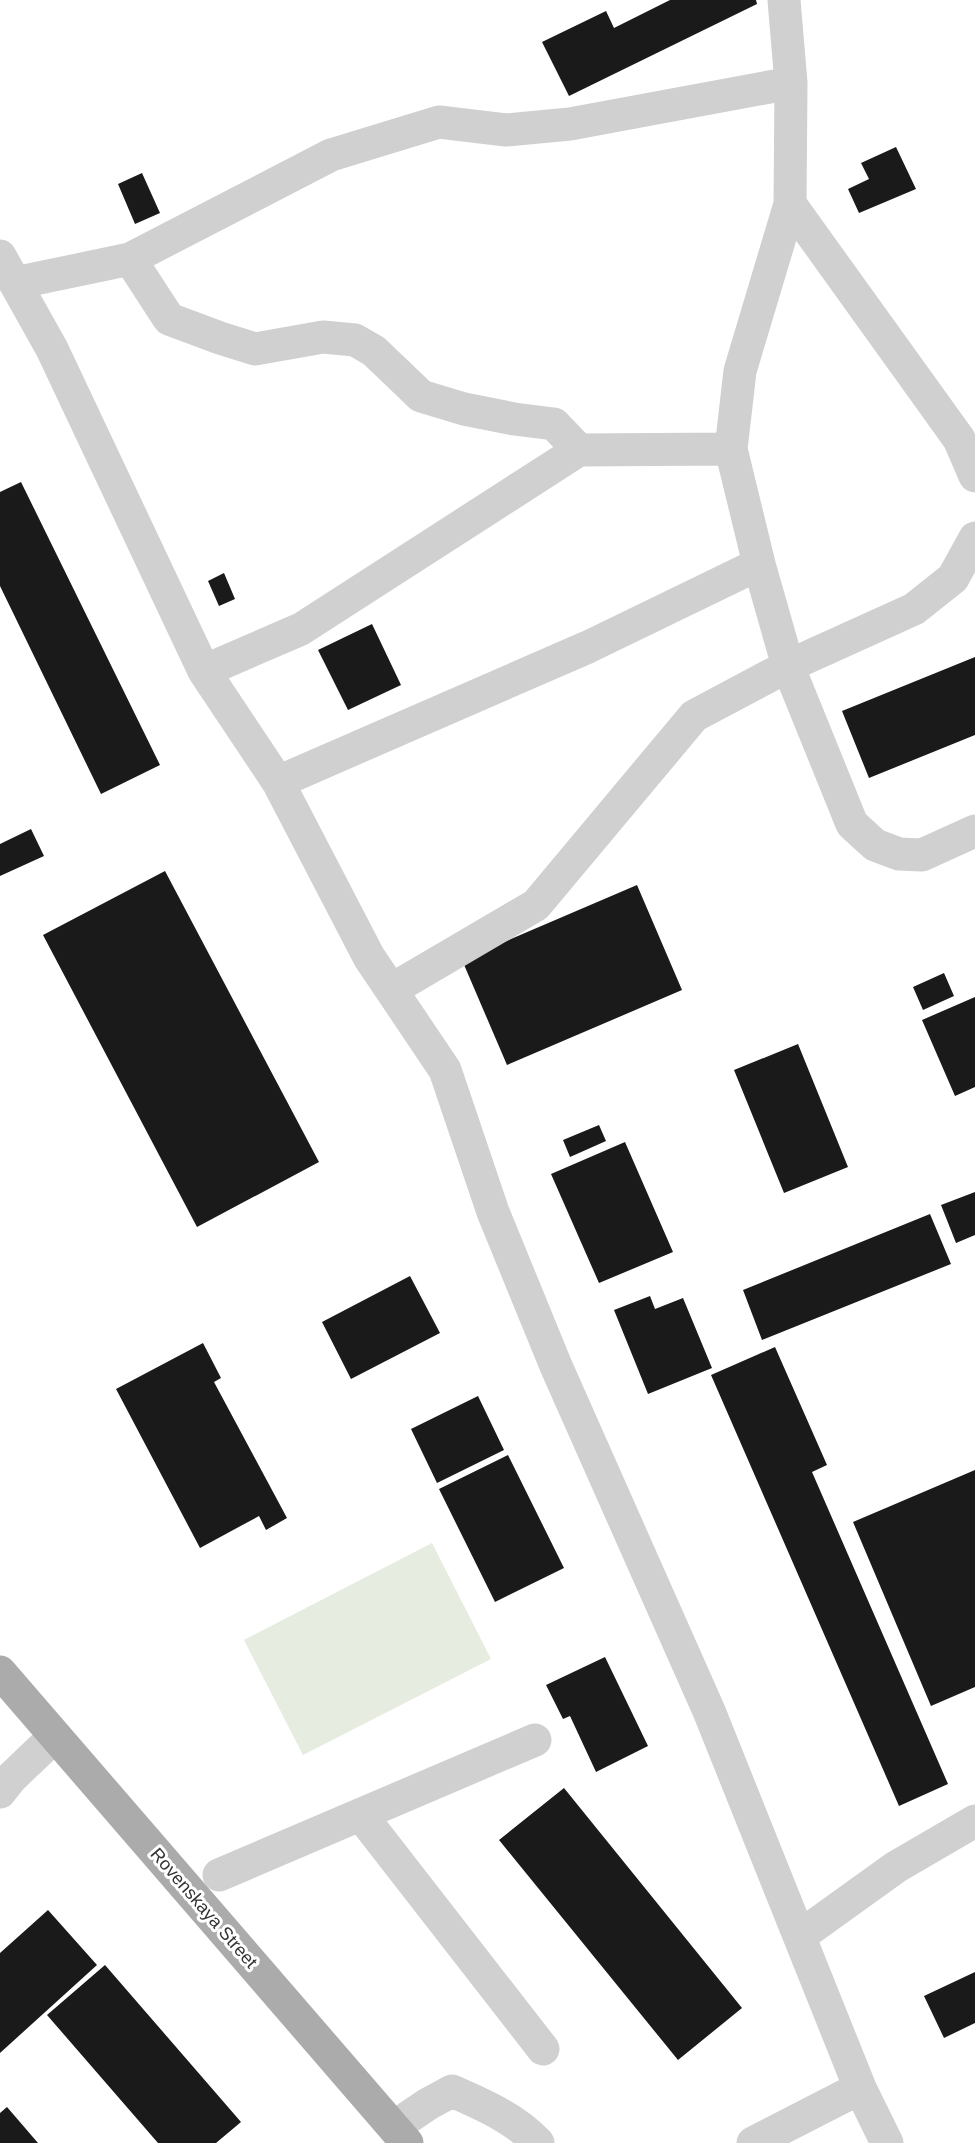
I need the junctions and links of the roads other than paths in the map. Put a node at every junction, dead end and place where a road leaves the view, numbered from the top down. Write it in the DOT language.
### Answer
graph roads {
  1 [pos="784,0"];
  2 [pos="791,83"];
  3 [pos="790,204"];
  4 [pos="130,259"];
  5 [pos="8,269"];
  6 [pos="731,449"];
  7 [pos="579,450"];
  8 [pos="975,476"];
  9 [pos="975,538"];
  10 [pos="759,564"];
  11 [pos="788,666"];
  12 [pos="204,671"];
  13 [pos="278,782"];
  14 [pos="975,831"];
  15 [pos="391,990"];
  16 [pos="0,1672"];
  17 [pos="56,1736"];
  18 [pos="535,1740"];
  19 [pos="0,1792"];
  20 [pos="361,1815"];
  21 [pos="975,1821"];
  22 [pos="219,1875"];
  23 [pos="801,1936"];
  24 [pos="543,2049"];
  25 [pos="860,2088"];
  26 [pos="401,2135"];
  27 [pos="538,2143"];
  28 [pos="753,2143"];
  29 [pos="887,2143"];
  1 -- 2 [label="lane"];
  2 -- 3 [label="lane"];
  2 -- 4 [label="lane"];
  3 -- 6 [label="lane"];
  3 -- 8 [label="lane"];
  4 -- 5 [label="lane"];
  4 -- 7 [label="lane"];
  5 -- 12 [label="lane"];
  6 -- 7 [label="lane"];
  6 -- 10 [label="lane"];
  7 -- 12 [label="lane"];
  9 -- 11 [label="lane"];
  10 -- 11 [label="lane"];
  10 -- 13 [label="lane"];
  11 -- 14 [label="lane"];
  11 -- 15 [label="lane"];
  12 -- 13 [label="lane"];
  13 -- 15 [label="lane"];
  15 -- 23 [label="lane"];
  16 -- 17 [label="main road, Rovenskaya Street"];
  17 -- 19 [label="lane"];
  17 -- 26 [label="main road, Rovenskaya Street"];
  18 -- 20 [label="lane"];
  20 -- 22 [label="lane"];
  20 -- 24 [label="lane"];
  21 -- 23 [label="lane"];
  23 -- 25 [label="lane"];
  25 -- 28 [label="lane"];
  25 -- 29 [label="lane"];
  26 -- 27 [label="lane"];
}
